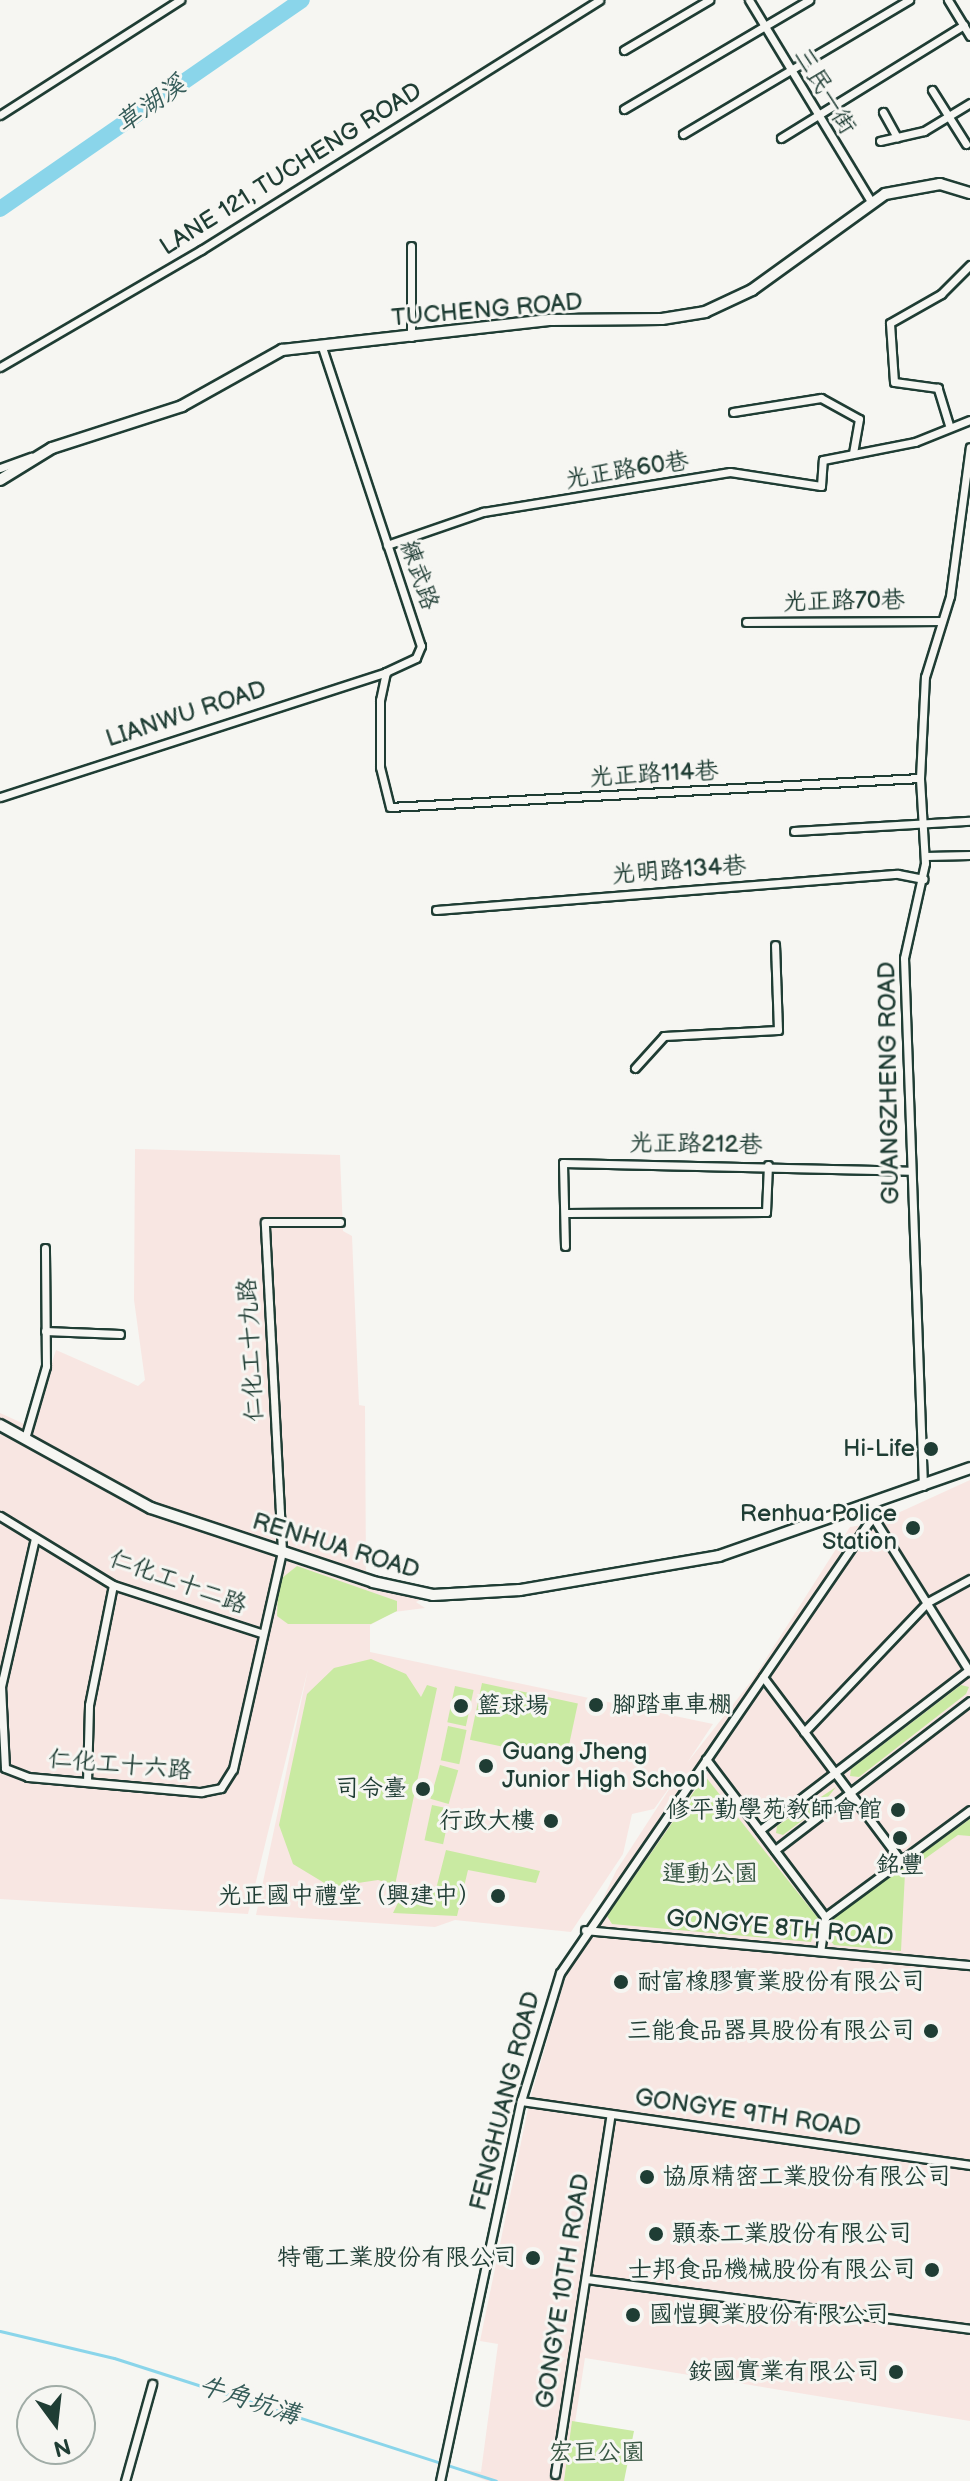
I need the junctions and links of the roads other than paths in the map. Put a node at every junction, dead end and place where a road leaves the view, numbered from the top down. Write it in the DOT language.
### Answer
graph roads {
  1 [pos="180,0"];
  2 [pos="599,0"];
  3 [pos="709,0"];
  4 [pos="749,0"];
  5 [pos="809,0"];
  6 [pos="909,0"];
  7 [pos="948,0"];
  8 [pos="763,26"];
  9 [pos="967,28"];
  10 [pos="624,50"];
  11 [pos="789,71"];
  12 [pos="932,90"];
  13 [pos="970,103"];
  14 [pos="624,109"];
  15 [pos="883,112"];
  16 [pos="0,115"];
  17 [pos="815,116"];
  18 [pos="948,116"];
  19 [pos="683,134"];
  20 [pos="897,137"];
  21 [pos="781,138"];
  22 [pos="880,141"];
  23 [pos="966,144"];
  24 [pos="970,193"];
  25 [pos="870,200"];
  26 [pos="411,246"];
  27 [pos="970,265"];
  28 [pos="411,337"];
  29 [pos="321,342"];
  30 [pos="0,367"];
  31 [pos="733,412"];
  32 [pos="970,420"];
  33 [pos="949,425"];
  34 [pos="970,447"];
  35 [pos="853,452"];
  36 [pos="41,454"];
  37 [pos="0,468"];
  38 [pos="0,480"];
  39 [pos="966,492"];
  40 [pos="959,527"];
  41 [pos="970,531"];
  42 [pos="387,545"];
  43 [pos="941,621"];
  44 [pos="746,622"];
  45 [pos="386,672"];
  46 [pos="920,778"];
  47 [pos="0,797"];
  48 [pos="970,821"];
  49 [pos="926,823"];
  50 [pos="794,831"];
  51 [pos="970,855"];
  52 [pos="926,856"];
  53 [pos="924,879"];
  54 [pos="436,910"];
  55 [pos="775,945"];
  56 [pos="635,1068"];
  57 [pos="768,1165"];
  58 [pos="910,1171"];
  59 [pos="565,1213"];
  60 [pos="340,1222"];
  61 [pos="565,1246"];
  62 [pos="45,1248"];
  63 [pos="45,1331"];
  64 [pos="120,1334"];
  65 [pos="0,1425"];
  66 [pos="26,1435"];
  67 [pos="970,1468"];
  68 [pos="923,1486"];
  69 [pos="867,1507"];
  70 [pos="0,1516"];
  71 [pos="35,1538"];
  72 [pos="282,1551"];
  73 [pos="970,1579"];
  74 [pos="113,1585"];
  75 [pos="928,1602"];
  76 [pos="261,1633"];
  77 [pos="970,1670"];
  78 [pos="763,1677"];
  79 [pos="0,1686"];
  80 [pos="970,1701"];
  81 [pos="804,1732"];
  82 [pos="706,1759"];
  83 [pos="834,1772"];
  84 [pos="87,1782"];
  85 [pos="849,1793"];
  86 [pos="970,1810"];
  87 [pos="760,1830"];
  88 [pos="775,1850"];
  89 [pos="901,1861"];
  90 [pos="825,1917"];
  91 [pos="585,1930"];
  92 [pos="820,1951"];
  93 [pos="970,1965"];
  94 [pos="521,2101"];
  95 [pos="611,2114"];
  96 [pos="970,2165"];
  97 [pos="586,2279"];
  98 [pos="970,2329"];
  99 [pos="152,2384"];
  100 [pos="555,2474"];
  101 [pos="440,2478"];
  102 [pos="125,2481"];
  1 -- 16 [label="street"];
  2 -- 30 [label="street, LANE 121, TUCHENG ROAD"];
  3 -- 10 [label="street"];
  4 -- 8 [label="street, 三民一街"];
  5 -- 8 [label="street"];
  6 -- 11 [label="street"];
  7 -- 9 [label="street"];
  8 -- 11 [label="street, 三民一街"];
  8 -- 14 [label="street"];
  9 -- 17 [label="street"];
  11 -- 17 [label="street, 三民一街"];
  11 -- 19 [label="street"];
  12 -- 18 [label="street"];
  13 -- 18 [label="street"];
  15 -- 20 [label="street"];
  17 -- 21 [label="street"];
  17 -- 25 [label="street, 三民一街"];
  18 -- 20 [label="street"];
  18 -- 23 [label="street"];
  20 -- 22 [label="street"];
  24 -- 25 [label="street, TUCHENG ROAD"];
  25 -- 28 [label="street, TUCHENG ROAD"];
  26 -- 28 [label="street"];
  27 -- 33 [label="street"];
  28 -- 29 [label="street, TUCHENG ROAD"];
  29 -- 36 [label="street, TUCHENG ROAD"];
  29 -- 42 [label="street, 練武路"];
  31 -- 35 [label="street"];
  32 -- 33 [label="street, 光正路60巷"];
  33 -- 35 [label="street, 光正路60巷"];
  34 -- 39 [label="street, GUANGZHENG ROAD"];
  35 -- 42 [label="street, 光正路60巷"];
  36 -- 37 [label="street"];
  36 -- 38 [label="street, TUCHENG ROAD"];
  39 -- 40 [label="street, GUANGZHENG ROAD"];
  40 -- 41 [label="street"];
  40 -- 43 [label="street, GUANGZHENG ROAD"];
  42 -- 45 [label="street, 練武路"];
  43 -- 44 [label="street, 光正路70巷"];
  43 -- 46 [label="street, GUANGZHENG ROAD"];
  45 -- 46 [label="street, 光正路114巷"];
  45 -- 47 [label="street, LIANWU ROAD"];
  46 -- 49 [label="street, GUANGZHENG ROAD"];
  48 -- 49 [label="street"];
  49 -- 50 [label="street"];
  49 -- 52 [label="street, GUANGZHENG ROAD"];
  51 -- 52 [label="street"];
  52 -- 53 [label="street, GUANGZHENG ROAD"];
  53 -- 54 [label="street, 光明路134巷"];
  53 -- 58 [label="street, GUANGZHENG ROAD"];
  55 -- 56 [label="street"];
  57 -- 58 [label="street, 光正路212巷"];
  57 -- 59 [label="street"];
  57 -- 59 [label="street, 光正路212巷"];
  58 -- 68 [label="street, GUANGZHENG ROAD"];
  59 -- 61 [label="street, 光正路212巷"];
  60 -- 72 [label="street, 仁化工十九路"];
  62 -- 63 [label="street"];
  63 -- 64 [label="street"];
  63 -- 66 [label="street"];
  65 -- 66 [label="street, RENHUA ROAD"];
  66 -- 72 [label="street, RENHUA ROAD"];
  67 -- 68 [label="street, RENHUA ROAD"];
  68 -- 69 [label="street, RENHUA ROAD"];
  69 -- 72 [label="street, RENHUA ROAD"];
  69 -- 75 [label="street"];
  69 -- 78 [label="street, FENGHUANG ROAD"];
  70 -- 71 [label="street, 仁化工十二路"];
  71 -- 74 [label="street, 仁化工十二路"];
  71 -- 79 [label="street, 仁化工十六路"];
  72 -- 76 [label="street, 仁化工十六路"];
  73 -- 75 [label="street"];
  74 -- 76 [label="street, 仁化工十二路"];
  74 -- 84 [label="street"];
  75 -- 77 [label="street"];
  75 -- 81 [label="street"];
  76 -- 84 [label="street, 仁化工十六路"];
  77 -- 83 [label="street"];
  78 -- 81 [label="street"];
  78 -- 82 [label="street, FENGHUANG ROAD"];
  79 -- 84 [label="street, 仁化工十六路"];
  80 -- 85 [label="street"];
  81 -- 83 [label="street"];
  82 -- 87 [label="street"];
  82 -- 91 [label="street, FENGHUANG ROAD"];
  83 -- 85 [label="street"];
  83 -- 87 [label="street"];
  85 -- 88 [label="street"];
  85 -- 89 [label="street"];
  86 -- 89 [label="street"];
  87 -- 88 [label="street"];
  88 -- 90 [label="street"];
  89 -- 90 [label="street"];
  90 -- 92 [label="street"];
  91 -- 92 [label="street, GONGYE 8TH ROAD"];
  91 -- 94 [label="street, FENGHUANG ROAD"];
  92 -- 93 [label="street, GONGYE 8TH ROAD"];
  94 -- 95 [label="street, GONGYE 9TH ROAD"];
  94 -- 101 [label="street, FENGHUANG ROAD"];
  95 -- 96 [label="street, GONGYE 9TH ROAD"];
  95 -- 97 [label="street, GONGYE 10TH ROAD"];
  97 -- 98 [label="street"];
  97 -- 100 [label="street, GONGYE 10TH ROAD"];
  99 -- 102 [label="street"];
}
